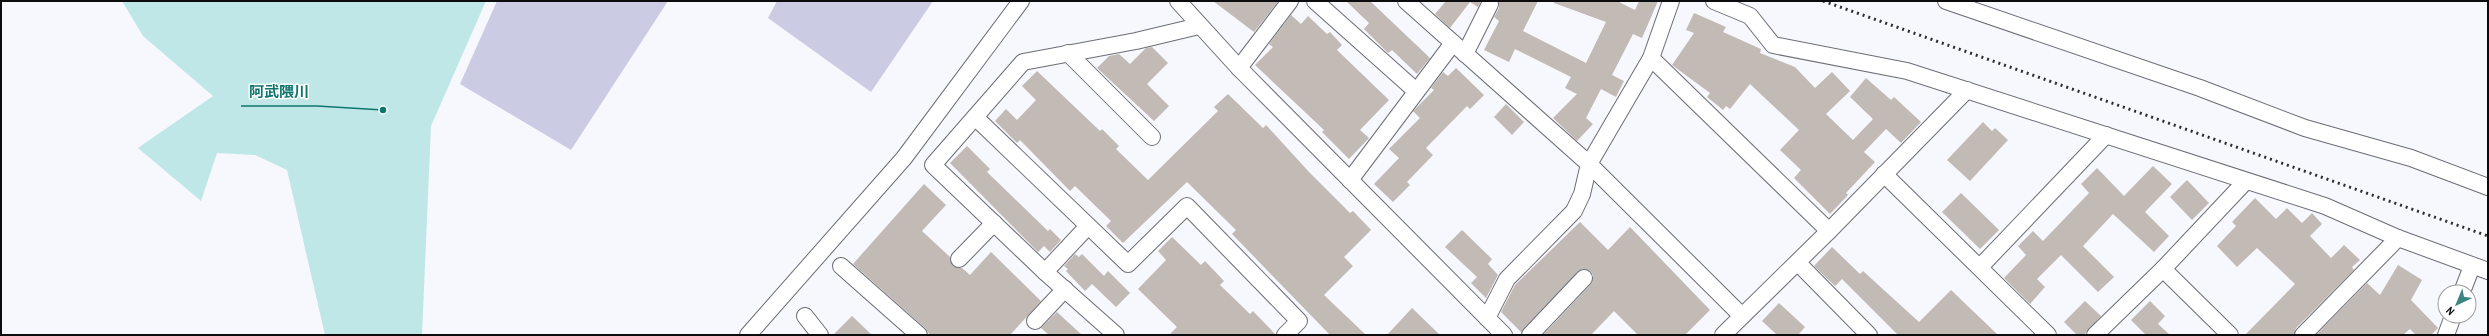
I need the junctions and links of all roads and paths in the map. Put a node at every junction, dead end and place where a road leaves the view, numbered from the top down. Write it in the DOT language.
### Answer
graph roads {
  1 [pos="1021,1"];
  2 [pos="1178,1"];
  3 [pos="1290,1"];
  4 [pos="1315,1"];
  5 [pos="1406,1"];
  6 [pos="1671,1"];
  7 [pos="1714,1"];
  8 [pos="1946,1"];
  9 [pos="1490,4"];
  10 [pos="1199,26"];
  11 [pos="1459,48"];
  12 [pos="1068,53"];
  13 [pos="1651,58"];
  14 [pos="1239,68"];
  15 [pos="1967,90"];
  16 [pos="1416,91"];
  17 [pos="975,118"];
  18 [pos="2106,135"];
  19 [pos="1152,137"];
  20 [pos="1589,164"];
  21 [pos="1884,174"];
  22 [pos="1350,180"];
  23 [pos="2246,182"];
  24 [pos="2488,187"];
  25 [pos="994,223"];
  26 [pos="1088,226"];
  27 [pos="1829,231"];
  28 [pos="2398,238"];
  29 [pos="959,259"];
  30 [pos="1798,263"];
  31 [pos="841,266"];
  32 [pos="2472,266"];
  33 [pos="1980,267"];
  34 [pos="2162,269"];
  35 [pos="2488,271"];
  36 [pos="1045,272"];
  37 [pos="1584,278"];
  38 [pos="2465,284"];
  39 [pos="1065,289"];
  40 [pos="805,316"];
  41 [pos="1742,316"];
  42 [pos="1488,318"];
  43 [pos="1035,321"];
  44 [pos="2450,324"];
  45 [pos="912,333"];
  46 [pos="748,335"];
  47 [pos="820,335"];
  48 [pos="1116,335"];
  49 [pos="1285,335"];
  50 [pos="1504,335"];
  51 [pos="1530,335"];
  52 [pos="1723,335"];
  53 [pos="1869,335"];
  54 [pos="2048,335"];
  55 [pos="2095,335"];
  56 [pos="2230,335"];
  57 [pos="2303,335"];
  58 [pos="2446,335"];
  1 -- 46 [label="street"];
  2 -- 10 [label="street"];
  3 -- 14 [label="street"];
  4 -- 16 [label="street"];
  5 -- 11 [label="street"];
  6 -- 13 [label="street"];
  7 -- 15 [label="street"];
  8 -- 24 [label="street"];
  9 -- 11 [label="street"];
  10 -- 12 [label="street"];
  10 -- 14 [label="street"];
  11 -- 16 [label="street"];
  11 -- 20 [label="street"];
  12 -- 17 [label="street"];
  12 -- 19 [label="street"];
  13 -- 20 [label="street"];
  13 -- 27 [label="street"];
  14 -- 22 [label="street"];
  15 -- 18 [label="street"];
  15 -- 21 [label="street"];
  16 -- 22 [label="street"];
  17 -- 25 [label="street"];
  17 -- 26 [label="street"];
  18 -- 23 [label="street"];
  18 -- 33 [label="street"];
  20 -- 41 [label="street"];
  20 -- 42 [label="street"];
  21 -- 27 [label="street"];
  21 -- 33 [label="street"];
  22 -- 42 [label="street"];
  23 -- 28 [label="street"];
  23 -- 34 [label="street"];
  25 -- 29 [label="street"];
  25 -- 36 [label="street"];
  26 -- 36 [label="street"];
  26 -- 49 [label="street"];
  27 -- 30 [label="street"];
  28 -- 32 [label="street"];
  28 -- 57 [label="street"];
  30 -- 41 [label="street"];
  30 -- 53 [label="street"];
  31 -- 45 [label="street"];
  32 -- 35 [label="street"];
  32 -- 38 [label="street"];
  33 -- 54 [label="street"];
  34 -- 55 [label="street"];
  34 -- 56 [label="street"];
  36 -- 39 [label="street"];
  37 -- 51 [label="street"];
  39 -- 43 [label="street"];
  39 -- 48 [label="street"];
  40 -- 47 [label="street"];
  41 -- 52 [label="street"];
  42 -- 50 [label="street"];
  44 -- 58 [label="street"];
}
